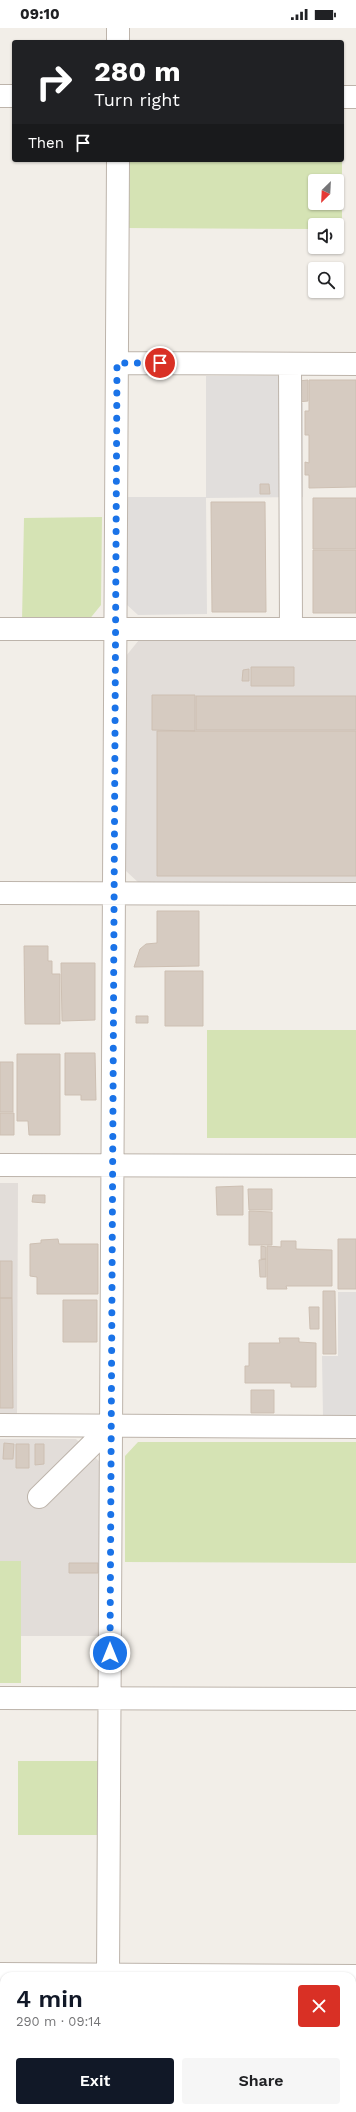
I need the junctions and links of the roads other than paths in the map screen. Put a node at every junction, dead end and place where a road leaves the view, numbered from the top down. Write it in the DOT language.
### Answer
graph roads {
  1 [pos="118,28"];
  2 [pos="118,40"];
  3 [pos="0,96"];
  4 [pos="12,96"];
  5 [pos="344,97"];
  6 [pos="356,97"];
  7 [pos="118,162"];
  8 [pos="117,363"];
  9 [pos="290,364"];
  10 [pos="356,364"];
  11 [pos="290,629"];
  12 [pos="356,629"];
  13 [pos="0,630"];
  14 [pos="115,630"];
  15 [pos="0,893"];
  16 [pos="114,893"];
  17 [pos="356,894"];
  18 [pos="0,1165"];
  19 [pos="112,1165"];
  20 [pos="356,1166"];
  21 [pos="0,1425"];
  22 [pos="111,1426"];
  23 [pos="356,1427"];
  24 [pos="39,1498"];
  25 [pos="0,1698"];
  26 [pos="109,1698"];
  27 [pos="356,1699"];
  28 [pos="108,1972"];
  1 -- 2 [label="street"];
  3 -- 4 [label="street"];
  5 -- 6 [label="street"];
  7 -- 8 [label="street"];
  8 -- 9 [label="street"];
  8 -- 14 [label="street"];
  9 -- 10 [label="street"];
  9 -- 11 [label="street"];
  11 -- 12 [label="street"];
  11 -- 14 [label="street"];
  13 -- 14 [label="street"];
  14 -- 16 [label="street"];
  15 -- 16 [label="street"];
  16 -- 17 [label="street"];
  16 -- 19 [label="street"];
  18 -- 19 [label="street"];
  19 -- 20 [label="street"];
  19 -- 22 [label="street"];
  21 -- 22 [label="street"];
  22 -- 23 [label="street"];
  22 -- 24 [label="street"];
  22 -- 26 [label="street"];
  25 -- 26 [label="street"];
  26 -- 27 [label="street"];
  26 -- 28 [label="street"];
}
